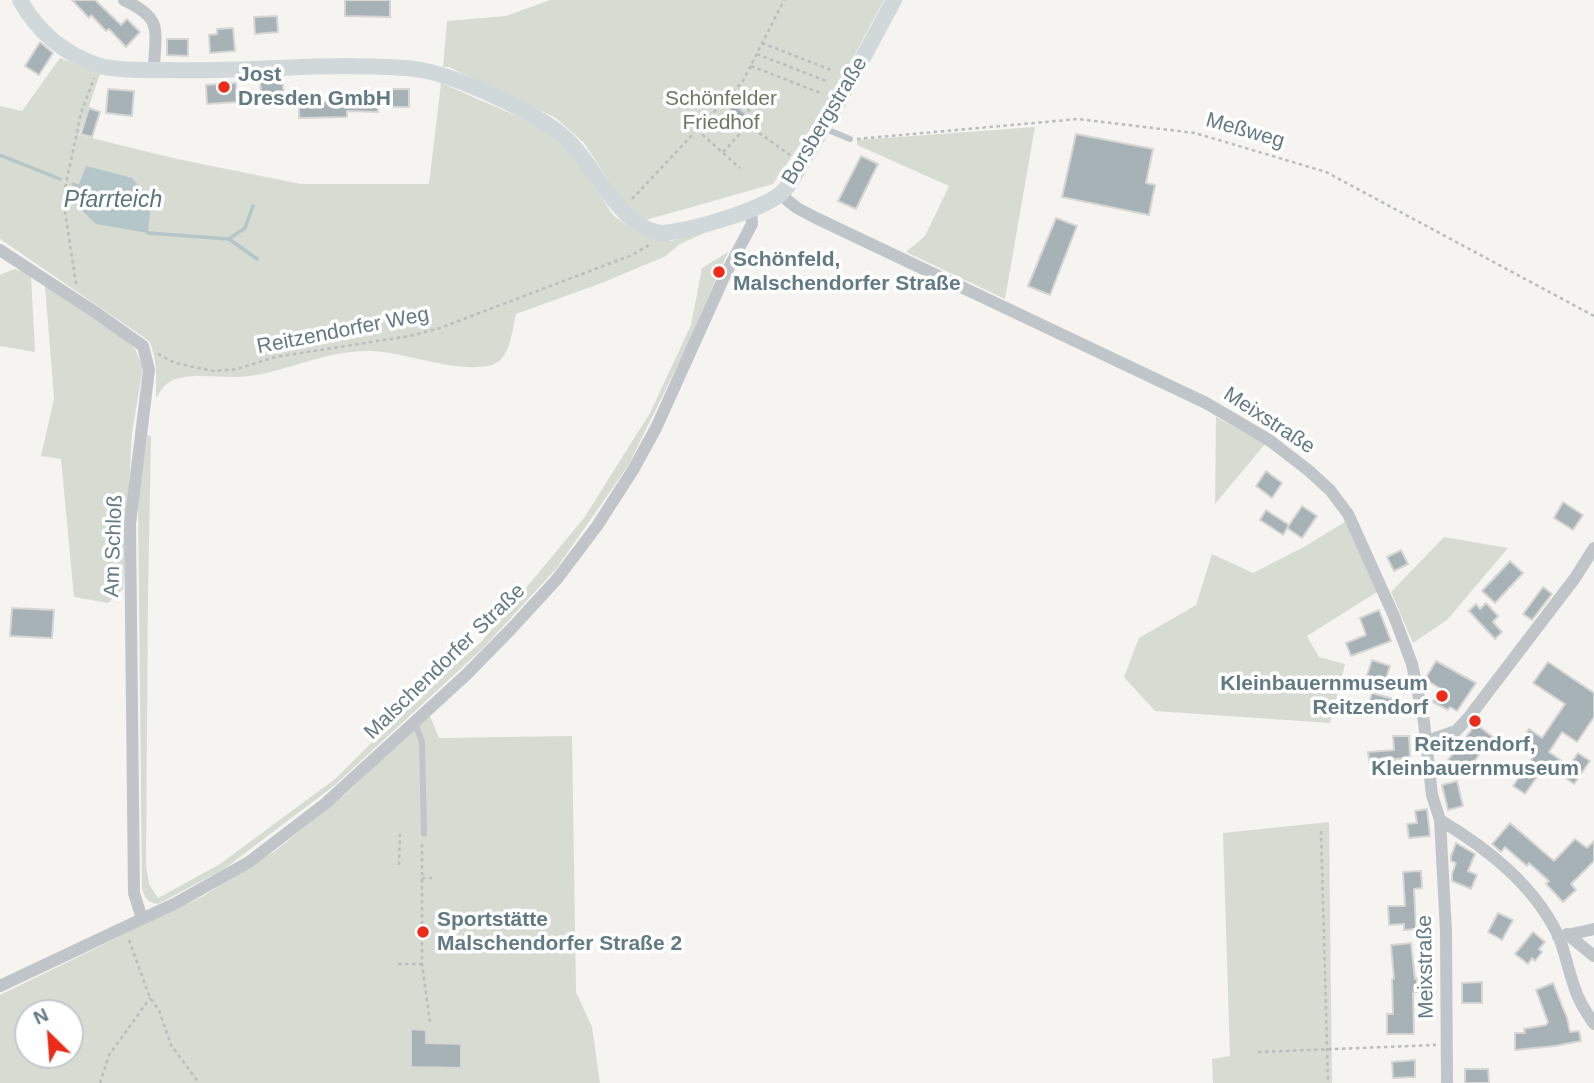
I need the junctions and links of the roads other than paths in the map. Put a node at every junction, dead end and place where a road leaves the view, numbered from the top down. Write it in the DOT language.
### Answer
graph roads {
  1 [pos="20,0"];
  2 [pos="124,0"];
  3 [pos="894,0"];
  4 [pos="154,70"];
  5 [pos="824,128"];
  6 [pos="850,139"];
  7 [pos="781,195"];
  8 [pos="751,209"];
  9 [pos="1,253"];
  10 [pos="1594,548"];
  11 [pos="414,721"];
  12 [pos="1427,741"];
  13 [pos="1440,820"];
  14 [pos="424,834"];
  15 [pos="142,919"];
  16 [pos="1594,929"];
  17 [pos="1563,935"];
  18 [pos="1594,956"];
  19 [pos="0,986"];
  20 [pos="1594,1024"];
  21 [pos="1447,1083"];
  1 -- 4 [label="street"];
  2 -- 4 [label="street"];
  3 -- 5 [label="street, Borsbergstraße"];
  4 -- 8 [label="street, Borsbergstraße"];
  5 -- 6 [label="lane"];
  5 -- 7 [label="street, Borsbergstraße"];
  7 -- 8 [label="street, Borsbergstraße"];
  7 -- 12 [label="street, Meixstraße"];
  8 -- 11 [label="street, Malschendorfer Straße"];
  9 -- 15 [label="street, Am Schloß"];
  10 -- 12 [label="street"];
  11 -- 14 [label="lane"];
  11 -- 15 [label="street, Malschendorfer Straße"];
  12 -- 13 [label="street, Meixstraße"];
  13 -- 17 [label="street"];
  13 -- 21 [label="street, Meixstraße"];
  15 -- 19 [label="street, Malschendorfer Straße"];
  16 -- 17 [label="street"];
  17 -- 18 [label="street"];
  17 -- 20 [label="street"];
}
